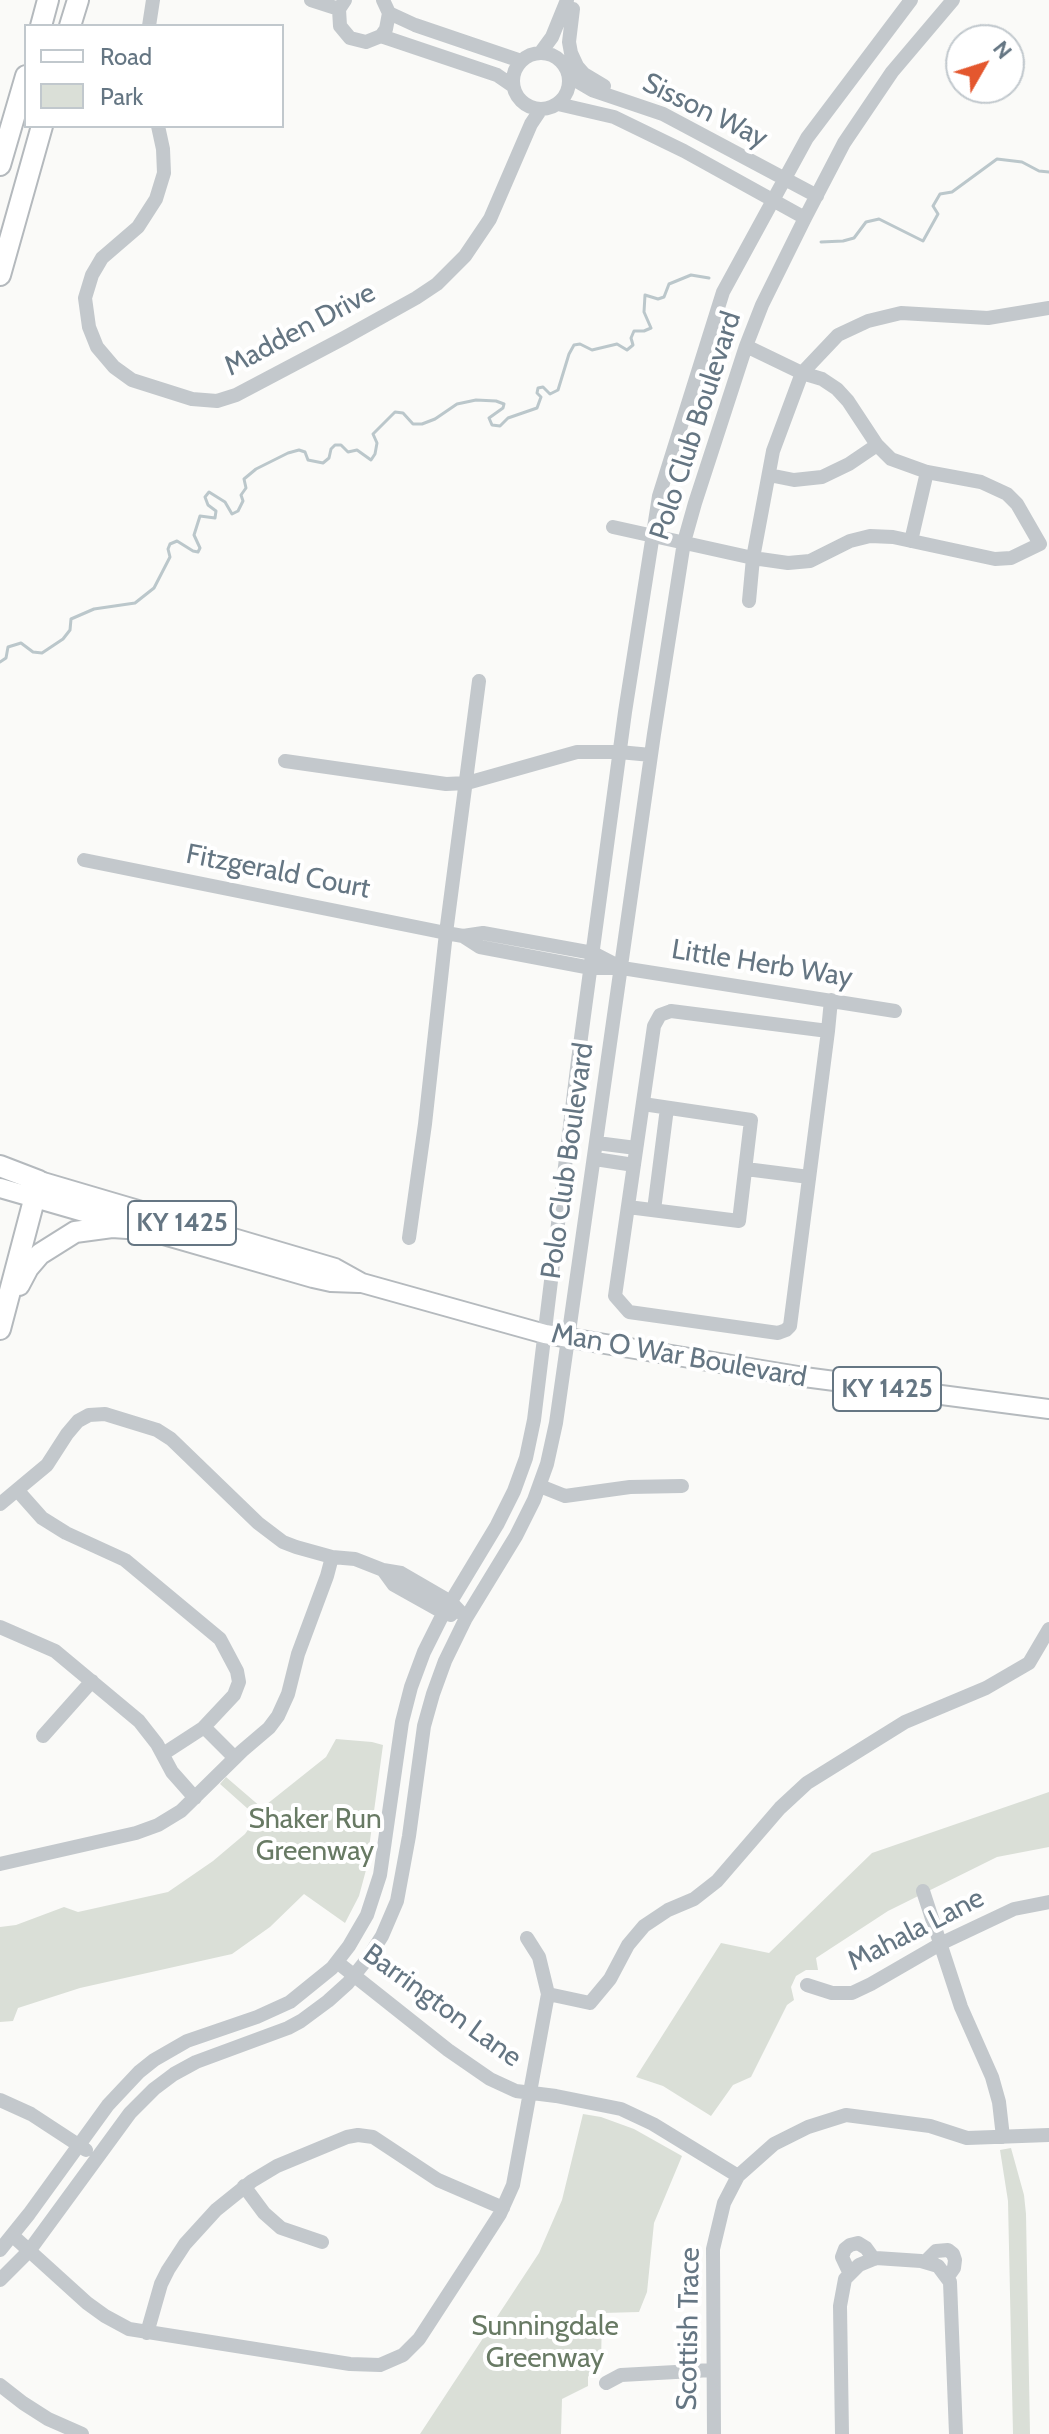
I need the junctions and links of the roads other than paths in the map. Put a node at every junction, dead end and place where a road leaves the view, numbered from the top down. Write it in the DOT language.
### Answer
graph roads {
  1 [pos="48,0"];
  2 [pos="78,0"];
  3 [pos="153,0"];
  4 [pos="311,0"];
  5 [pos="911,0"];
  6 [pos="953,0"];
  7 [pos="572,3"];
  8 [pos="342,5"];
  9 [pos="386,6"];
  10 [pos="42,24"];
  11 [pos="71,24"];
  12 [pos="149,24"];
  13 [pos="381,36"];
  14 [pos="541,52"];
  15 [pos="560,59"];
  16 [pos="521,61"];
  17 [pos="570,77"];
  18 [pos="24,83"];
  19 [pos="513,86"];
  20 [pos="521,100"];
  21 [pos="558,104"];
  22 [pos="541,109"];
  23 [pos="663,114"];
  24 [pos="41,128"];
  25 [pos="158,128"];
  26 [pos="0,165"];
  27 [pos="785,179"];
  28 [pos="501,194"];
  29 [pos="817,196"];
  30 [pos="773,201"];
  31 [pos="805,218"];
  32 [pos="0,275"];
  33 [pos="1049,308"];
  34 [pos="746,346"];
  35 [pos="802,373"];
  36 [pos="877,445"];
  37 [pos="927,472"];
  38 [pos="769,475"];
  39 [pos="613,527"];
  40 [pos="653,536"];
  41 [pos="911,541"];
  42 [pos="684,542"];
  43 [pos="1044,542"];
  44 [pos="753,558"];
  45 [pos="749,601"];
  46 [pos="479,681"];
  47 [pos="619,752"];
  48 [pos="651,755"];
  49 [pos="285,761"];
  50 [pos="467,783"];
  51 [pos="84,860"];
  52 [pos="446,933"];
  53 [pos="592,961"];
  54 [pos="622,968"];
  55 [pos="831,1000"];
  56 [pos="895,1011"];
  57 [pos="828,1031"];
  58 [pos="643,1104"];
  59 [pos="667,1108"];
  60 [pos="597,1143"];
  61 [pos="635,1156"];
  62 [pos="595,1159"];
  63 [pos="660,1159"];
  64 [pos="0,1168"];
  65 [pos="746,1169"];
  66 [pos="809,1177"];
  67 [pos="0,1188"];
  68 [pos="37,1190"];
  69 [pos="628,1207"];
  70 [pos="654,1210"];
  71 [pos="142,1229"];
  72 [pos="409,1238"];
  73 [pos="362,1283"];
  74 [pos="0,1329"];
  75 [pos="545,1334"];
  76 [pos="568,1339"];
  77 [pos="1049,1409"];
  78 [pos="542,1479"];
  79 [pos="682,1486"];
  80 [pos="515,1488"];
  81 [pos="18,1491"];
  82 [pos="0,1504"];
  83 [pos="525,1519"];
  84 [pos="332,1557"];
  85 [pos="448,1608"];
  86 [pos="466,1618"];
  87 [pos="0,1627"];
  88 [pos="1049,1629"];
  89 [pos="92,1681"];
  90 [pos="204,1727"];
  91 [pos="43,1736"];
  92 [pos="163,1754"];
  93 [pos="235,1758"];
  94 [pos="195,1798"];
  95 [pos="0,1864"];
  96 [pos="923,1891"];
  97 [pos="1049,1902"];
  98 [pos="527,1938"];
  99 [pos="942,1943"];
  100 [pos="337,1962"];
  101 [pos="354,1976"];
  102 [pos="807,1985"];
  103 [pos="548,1994"];
  104 [pos="530,2094"];
  105 [pos="0,2100"];
  106 [pos="1049,2135"];
  107 [pos="1003,2137"];
  108 [pos="79,2145"];
  109 [pos="97,2159"];
  110 [pos="738,2176"];
  111 [pos="244,2186"];
  112 [pos="503,2208"];
  113 [pos="13,2236"];
  114 [pos="322,2242"];
  115 [pos="0,2250"];
  116 [pos="29,2251"];
  117 [pos="874,2259"];
  118 [pos="850,2274"];
  119 [pos="0,2280"];
  120 [pos="147,2333"];
  121 [pos="712,2370"];
  122 [pos="606,2383"];
  123 [pos="0,2385"];
  124 [pos="77,2433"];
  125 [pos="714,2434"];
  126 [pos="842,2434"];
  127 [pos="956,2434"];
  1 -- 10 [label="highway"];
  2 -- 11 [label="highway"];
  3 -- 12 [label="street"];
  4 -- 8 [label="street"];
  5 -- 27 [label="street, Polo Club Boulevard"];
  6 -- 29 [label="street, Polo Club Boulevard"];
  7 -- 14 [label="street"];
  7 -- 15 [label="street"];
  7 -- 23 [label="street"];
  8 -- 13 [label="street"];
  9 -- 13 [label="street"];
  9 -- 16 [label="street"];
  13 -- 19 [label="street"];
  14 -- 15 [label="street"];
  14 -- 16 [label="street"];
  15 -- 17 [label="street"];
  16 -- 19 [label="street"];
  17 -- 21 [label="street"];
  17 -- 23 [label="street, Sisson Way"];
  18 -- 26 [label="highway"];
  19 -- 20 [label="street"];
  20 -- 22 [label="street"];
  20 -- 28 [label="street, Madden Drive"];
  21 -- 22 [label="street"];
  21 -- 30 [label="street, Sisson Way"];
  22 -- 28 [label="street, Madden Drive"];
  23 -- 27 [label="street, Sisson Way"];
  24 -- 32 [label="highway"];
  25 -- 28 [label="street, Madden Drive"];
  27 -- 29 [label="street, Sisson Way"];
  27 -- 30 [label="street, Polo Club Boulevard"];
  29 -- 31 [label="street, Polo Club Boulevard"];
  30 -- 31 [label="street, Sisson Way"];
  30 -- 40 [label="street, Polo Club Boulevard"];
  31 -- 34 [label="street, Polo Club Boulevard"];
  33 -- 35 [label="street"];
  34 -- 35 [label="street"];
  34 -- 42 [label="street, Polo Club Boulevard"];
  35 -- 36 [label="street"];
  35 -- 38 [label="street"];
  36 -- 37 [label="street"];
  36 -- 38 [label="street"];
  37 -- 41 [label="street"];
  37 -- 43 [label="street"];
  38 -- 44 [label="street"];
  39 -- 40 [label="street"];
  40 -- 42 [label="street"];
  40 -- 47 [label="street, Polo Club Boulevard"];
  41 -- 43 [label="street"];
  41 -- 44 [label="street"];
  42 -- 44 [label="street"];
  42 -- 48 [label="street, Polo Club Boulevard"];
  44 -- 45 [label="street"];
  46 -- 50 [label="street"];
  47 -- 48 [label="street"];
  47 -- 50 [label="street"];
  47 -- 53 [label="street, Polo Club Boulevard"];
  48 -- 54 [label="street, Polo Club Boulevard"];
  49 -- 50 [label="street"];
  50 -- 52 [label="street"];
  51 -- 52 [label="street, Fitzgerald Court"];
  52 -- 53 [label="street, Fitzgerald Court"];
  52 -- 72 [label="street"];
  53 -- 54 [label="street, Fitzgerald Court"];
  53 -- 75 [label="street, Polo Club Boulevard"];
  54 -- 55 [label="street, Little Herb Way"];
  54 -- 60 [label="street, Polo Club Boulevard"];
  55 -- 56 [label="street, Little Herb Way"];
  55 -- 57 [label="street"];
  57 -- 58 [label="street"];
  57 -- 66 [label="street"];
  58 -- 59 [label="street"];
  58 -- 61 [label="street"];
  59 -- 63 [label="street"];
  59 -- 65 [label="street"];
  60 -- 61 [label="street"];
  60 -- 62 [label="street, Polo Club Boulevard"];
  61 -- 62 [label="street"];
  61 -- 63 [label="street"];
  61 -- 69 [label="street"];
  62 -- 76 [label="street, Polo Club Boulevard"];
  63 -- 70 [label="street"];
  64 -- 68 [label="highway"];
  65 -- 66 [label="street"];
  65 -- 70 [label="street"];
  66 -- 69 [label="street"];
  67 -- 68 [label="main road, Man O War Boulevard / KY 1425"];
  68 -- 71 [label="main road, Man O War Boulevard / KY 1425"];
  68 -- 73 [label="main road, Man O War Boulevard / KY 1425"];
  68 -- 74 [label="highway"];
  69 -- 70 [label="street"];
  71 -- 73 [label="main road, Man O War Boulevard / KY 1425"];
  71 -- 74 [label="highway"];
  73 -- 75 [label="main road, Man O War Boulevard / KY 1425"];
  75 -- 76 [label="main road, Man O War Boulevard / KY 1425"];
  75 -- 80 [label="street, Polo Club Boulevard"];
  76 -- 77 [label="main road, Man O War Boulevard / KY 1425"];
  76 -- 78 [label="street, Polo Club Boulevard"];
  78 -- 79 [label="street"];
  78 -- 80 [label="street"];
  78 -- 83 [label="street, Polo Club Boulevard"];
  80 -- 83 [label="street"];
  80 -- 85 [label="street, Polo Club Boulevard"];
  81 -- 82 [label="street"];
  81 -- 84 [label="street"];
  81 -- 90 [label="street"];
  83 -- 86 [label="street, Polo Club Boulevard"];
  84 -- 85 [label="street"];
  84 -- 93 [label="street"];
  85 -- 86 [label="street"];
  85 -- 100 [label="street, Polo Club Boulevard"];
  86 -- 101 [label="street, Polo Club Boulevard"];
  87 -- 89 [label="street"];
  88 -- 103 [label="street"];
  89 -- 91 [label="street"];
  89 -- 92 [label="street"];
  90 -- 92 [label="street"];
  90 -- 93 [label="street"];
  92 -- 94 [label="street"];
  93 -- 94 [label="street"];
  94 -- 95 [label="street"];
  96 -- 99 [label="street"];
  97 -- 99 [label="street, Mahala Lane"];
  98 -- 103 [label="street"];
  99 -- 102 [label="street, Mahala Lane"];
  99 -- 107 [label="street"];
  100 -- 101 [label="street, Barrington Lane"];
  100 -- 108 [label="street, Polo Club Boulevard"];
  101 -- 104 [label="street, Barrington Lane"];
  101 -- 109 [label="street, Polo Club Boulevard"];
  103 -- 104 [label="street"];
  104 -- 110 [label="street, Barrington Lane"];
  104 -- 112 [label="street"];
  105 -- 108 [label="street"];
  106 -- 107 [label="street, Scottish Trace"];
  107 -- 110 [label="street, Scottish Trace"];
  108 -- 109 [label="street"];
  108 -- 113 [label="street, Polo Club Boulevard"];
  109 -- 116 [label="street, Polo Club Boulevard"];
  110 -- 121 [label="street, Scottish Trace"];
  111 -- 112 [label="street"];
  111 -- 114 [label="street"];
  111 -- 120 [label="street"];
  112 -- 120 [label="street"];
  113 -- 115 [label="street, Polo Club Boulevard"];
  113 -- 116 [label="street"];
  116 -- 119 [label="street, Polo Club Boulevard"];
  116 -- 120 [label="street"];
  117 -- 118 [label="street"];
  117 -- 118 [label="street"];
  117 -- 127 [label="street"];
  118 -- 126 [label="street"];
  121 -- 122 [label="street"];
  121 -- 125 [label="street, Scottish Trace"];
  123 -- 124 [label="street"];
}
